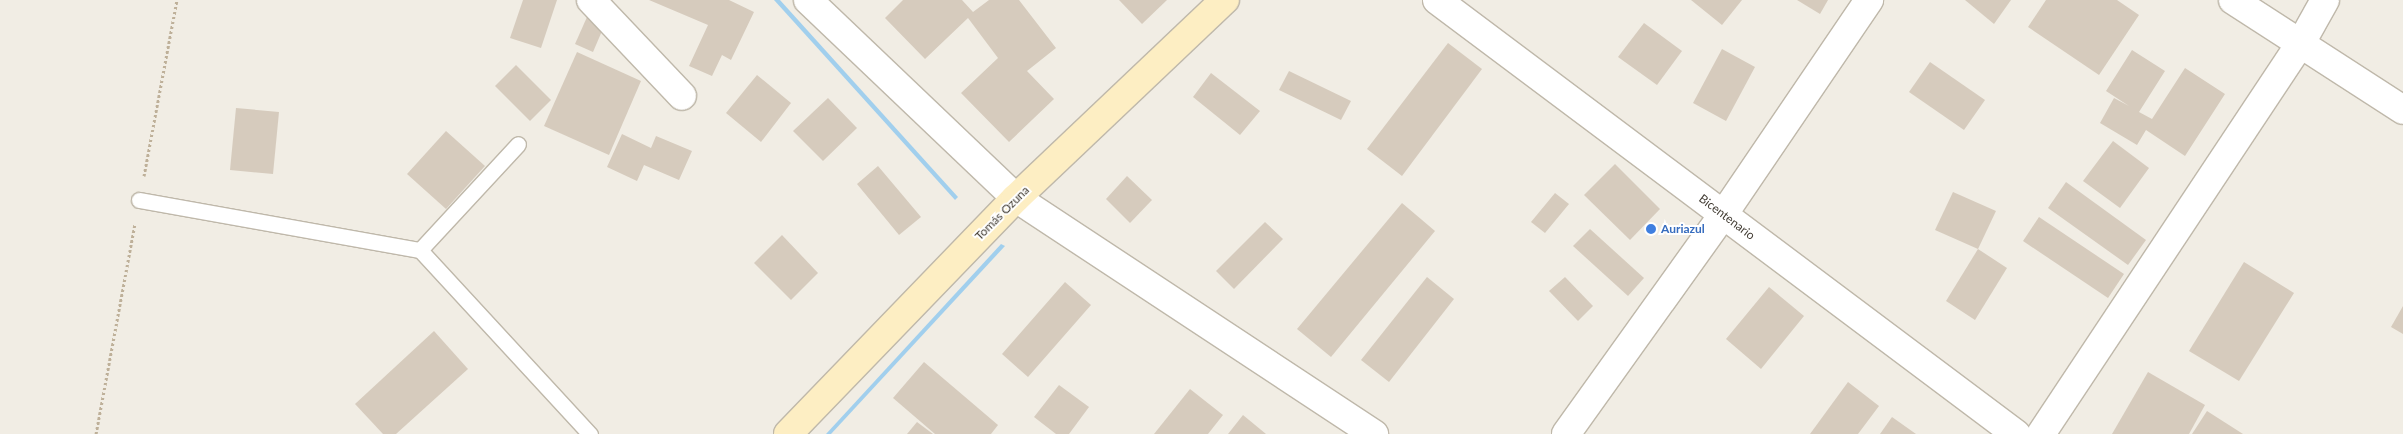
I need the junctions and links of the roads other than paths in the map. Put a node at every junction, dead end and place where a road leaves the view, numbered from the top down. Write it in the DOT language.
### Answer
graph roads {
  1 [pos="591,0"];
  2 [pos="808,0"];
  3 [pos="1225,0"];
  4 [pos="1437,0"];
  5 [pos="1870,0"];
  6 [pos="2233,0"];
  7 [pos="2325,0"];
  8 [pos="2301,43"];
  9 [pos="682,96"];
  10 [pos="2403,110"];
  11 [pos="518,144"];
  12 [pos="1016,198"];
  13 [pos="139,200"];
  14 [pos="1724,214"];
  15 [pos="420,250"];
  16 [pos="590,434"];
  17 [pos="788,434"];
  18 [pos="1374,434"];
  19 [pos="1566,434"];
  20 [pos="2016,434"];
  21 [pos="2041,434"];
  1 -- 9 [label="street"];
  2 -- 12 [label="street"];
  3 -- 12 [label="street, Tomás Ozuna"];
  4 -- 14 [label="street, Bicentenario"];
  5 -- 14 [label="street"];
  6 -- 8 [label="street"];
  7 -- 8 [label="street"];
  8 -- 10 [label="street"];
  8 -- 21 [label="street"];
  11 -- 15 [label="lane"];
  12 -- 17 [label="street, Tomás Ozuna"];
  12 -- 18 [label="street"];
  13 -- 15 [label="lane"];
  14 -- 19 [label="street"];
  14 -- 20 [label="street, Bicentenario"];
  15 -- 16 [label="lane"];
}
